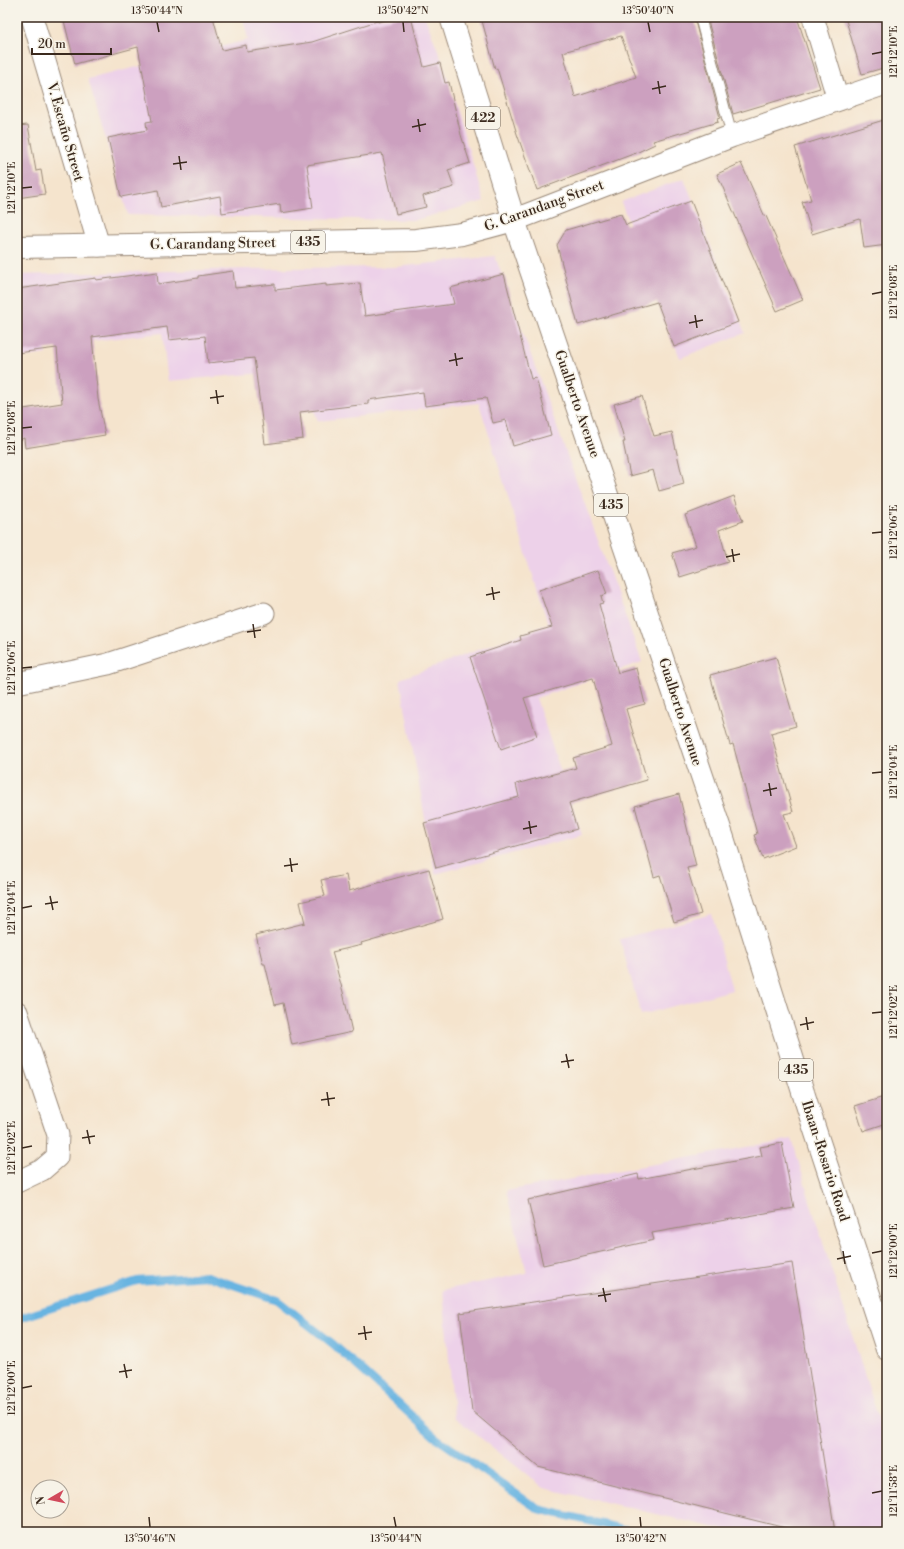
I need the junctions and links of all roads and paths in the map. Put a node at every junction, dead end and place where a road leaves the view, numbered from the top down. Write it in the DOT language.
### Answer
graph roads {
  1 [pos="32,17"];
  2 [pos="451,17"];
  3 [pos="700,17"];
  4 [pos="813,17"];
  5 [pos="887,83"];
  6 [pos="838,100"];
  7 [pos="732,136"];
  8 [pos="514,220"];
  9 [pos="99,246"];
  10 [pos="17,247"];
  11 [pos="264,613"];
  12 [pos="17,683"];
  13 [pos="706,791"];
  14 [pos="18,1016"];
  15 [pos="17,1182"];
  16 [pos="886,1345"];
  1 -- 9 [label="street, V. Escaño Street"];
  2 -- 8 [label="main road, Gualberto Avenue / 422"];
  3 -- 7 [label="lane"];
  4 -- 6 [label="street"];
  5 -- 6 [label="main road, G. Carandang Street"];
  6 -- 7 [label="main road, G. Carandang Street"];
  7 -- 8 [label="main road, G. Carandang Street"];
  8 -- 9 [label="main road, G. Carandang Street / 435"];
  8 -- 13 [label="main road, Gualberto Avenue / 435"];
  9 -- 10 [label="main road, G. Carandang Street / 435"];
  11 -- 12 [label="street"];
  13 -- 16 [label="main road, Ibaan-Rosario Road / 435"];
  14 -- 15 [label="street"];
}
